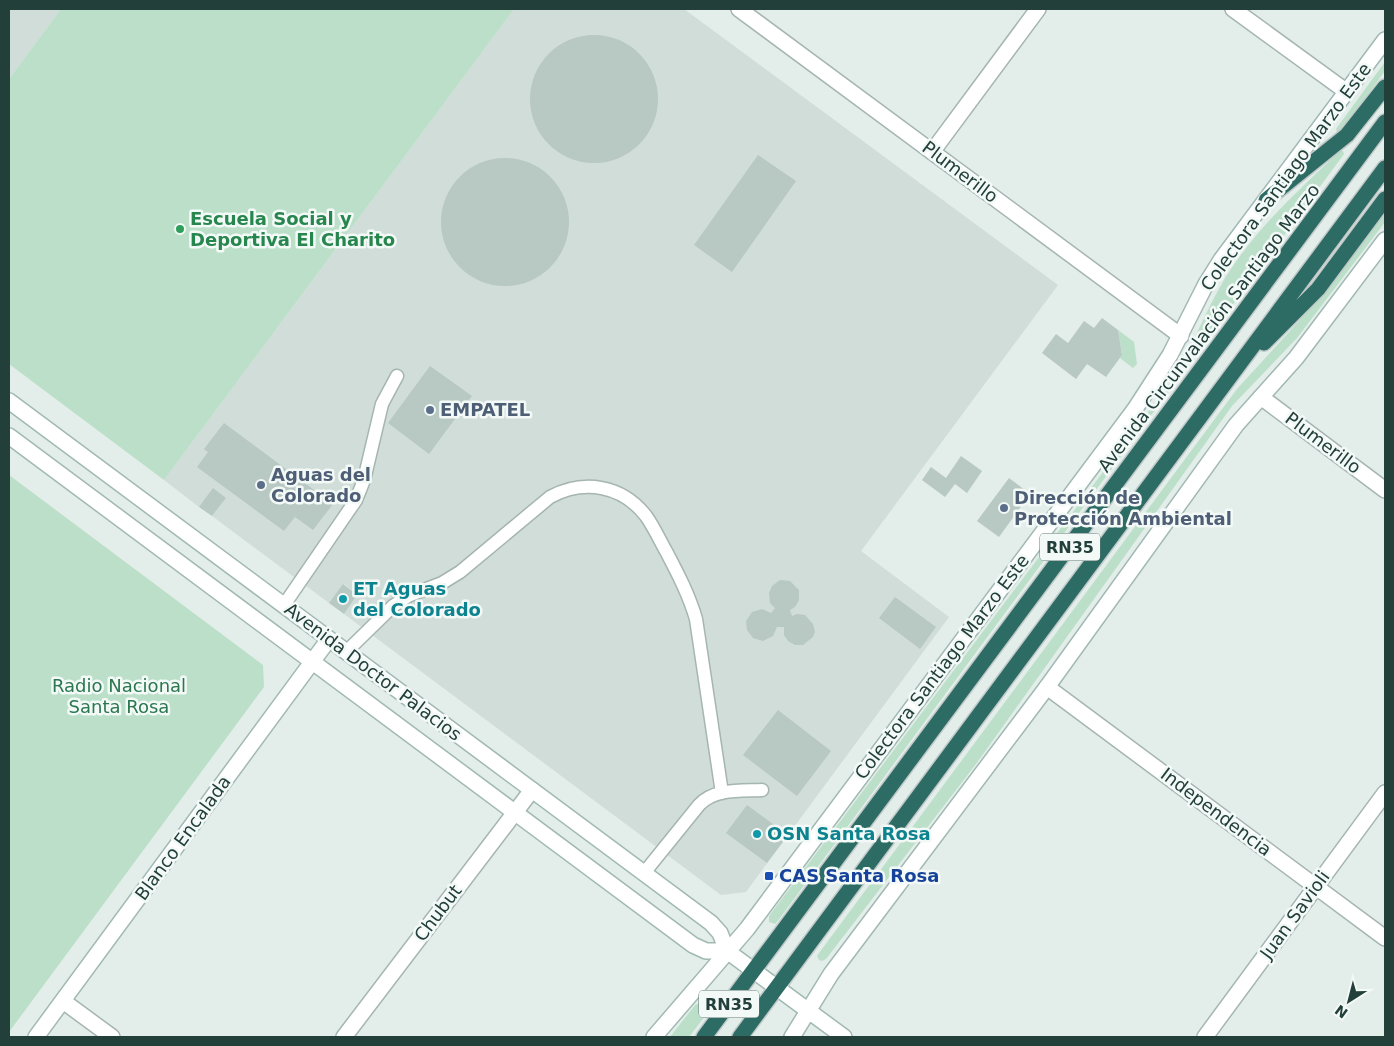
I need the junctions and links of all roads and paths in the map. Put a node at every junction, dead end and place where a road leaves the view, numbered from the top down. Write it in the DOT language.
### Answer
graph roads {
  1 [pos="739,9"];
  2 [pos="1038,9"];
  3 [pos="1234,9"];
  4 [pos="1385,40"];
  5 [pos="1385,87"];
  6 [pos="1347,92"];
  7 [pos="1385,122"];
  8 [pos="932,152"];
  9 [pos="1385,168"];
  10 [pos="1385,199"];
  11 [pos="1266,200"];
  12 [pos="1385,240"];
  13 [pos="1181,336"];
  14 [pos="1232,374"];
  15 [pos="397,376"];
  16 [pos="1261,397"];
  17 [pos="9,401"];
  18 [pos="9,436"];
  19 [pos="1385,490"];
  20 [pos="284,605"];
  21 [pos="329,639"];
  22 [pos="346,652"];
  23 [pos="313,662"];
  24 [pos="1047,687"];
  25 [pos="532,790"];
  26 [pos="762,790"];
  27 [pos="722,793"];
  28 [pos="1385,793"];
  29 [pos="515,812"];
  30 [pos="644,873"];
  31 [pos="1316,887"];
  32 [pos="1385,938"];
  33 [pos="727,951"];
  34 [pos="754,971"];
  35 [pos="777,987"];
  36 [pos="63,1001"];
  37 [pos="808,1010"];
  38 [pos="36,1037"];
  39 [pos="112,1037"];
  40 [pos="344,1037"];
  41 [pos="654,1037"];
  42 [pos="704,1037"];
  43 [pos="740,1037"];
  44 [pos="792,1037"];
  45 [pos="844,1037"];
  46 [pos="1205,1037"];
  1 -- 8 [label="street, Plumerillo"];
  2 -- 8 [label="street"];
  3 -- 6 [label="street"];
  4 -- 6 [label="street, Colectora Santiago Marzo Este"];
  5 -- 11 [label="highway"];
  6 -- 11 [label="street, Colectora Santiago Marzo Este"];
  7 -- 34 [label="highway, Avenida Circunvalación Santiago Marzo / RN35"];
  8 -- 13 [label="street, Plumerillo"];
  9 -- 14 [label="highway, RN35"];
  10 -- 14 [label="highway"];
  11 -- 13 [label="street, Colectora Santiago Marzo Este"];
  12 -- 16 [label="street"];
  13 -- 33 [label="street, Colectora Santiago Marzo Este"];
  14 -- 35 [label="highway, RN35"];
  15 -- 20 [label="lane"];
  16 -- 19 [label="street, Plumerillo"];
  16 -- 24 [label="street"];
  17 -- 20 [label="street, Avenida Doctor Palacios"];
  18 -- 23 [label="street, Avenida Doctor Palacios"];
  20 -- 21 [label="street, Avenida Doctor Palacios"];
  21 -- 22 [label="street, Avenida Doctor Palacios"];
  21 -- 23 [label="street, Blanco Encalada"];
  22 -- 25 [label="street, Avenida Doctor Palacios"];
  22 -- 27 [label="lane"];
  23 -- 29 [label="street, Avenida Doctor Palacios"];
  23 -- 36 [label="street, Blanco Encalada"];
  24 -- 31 [label="street, Independencia"];
  24 -- 37 [label="street"];
  25 -- 29 [label="street, Chubut"];
  25 -- 30 [label="street, Avenida Doctor Palacios"];
  26 -- 27 [label="lane"];
  27 -- 30 [label="lane"];
  28 -- 31 [label="street, Juan Savioli"];
  29 -- 33 [label="street, Avenida Doctor Palacios"];
  29 -- 40 [label="street, Chubut"];
  30 -- 33 [label="street, Avenida Doctor Palacios"];
  31 -- 32 [label="street, Independencia"];
  31 -- 46 [label="street, Juan Savioli"];
  33 -- 34 [label="street, Avenida Doctor Palacios"];
  33 -- 41 [label="street, Colectora Santiago Marzo Este"];
  34 -- 35 [label="street, Avenida Doctor Palacios"];
  34 -- 42 [label="highway, Avenida Circunvalación Santiago Marzo / RN35"];
  35 -- 37 [label="street, Avenida Doctor Palacios"];
  35 -- 43 [label="highway, RN35"];
  36 -- 38 [label="street, Blanco Encalada"];
  36 -- 39 [label="street"];
  37 -- 44 [label="street"];
  37 -- 45 [label="street, Avenida Doctor Palacios"];
}
